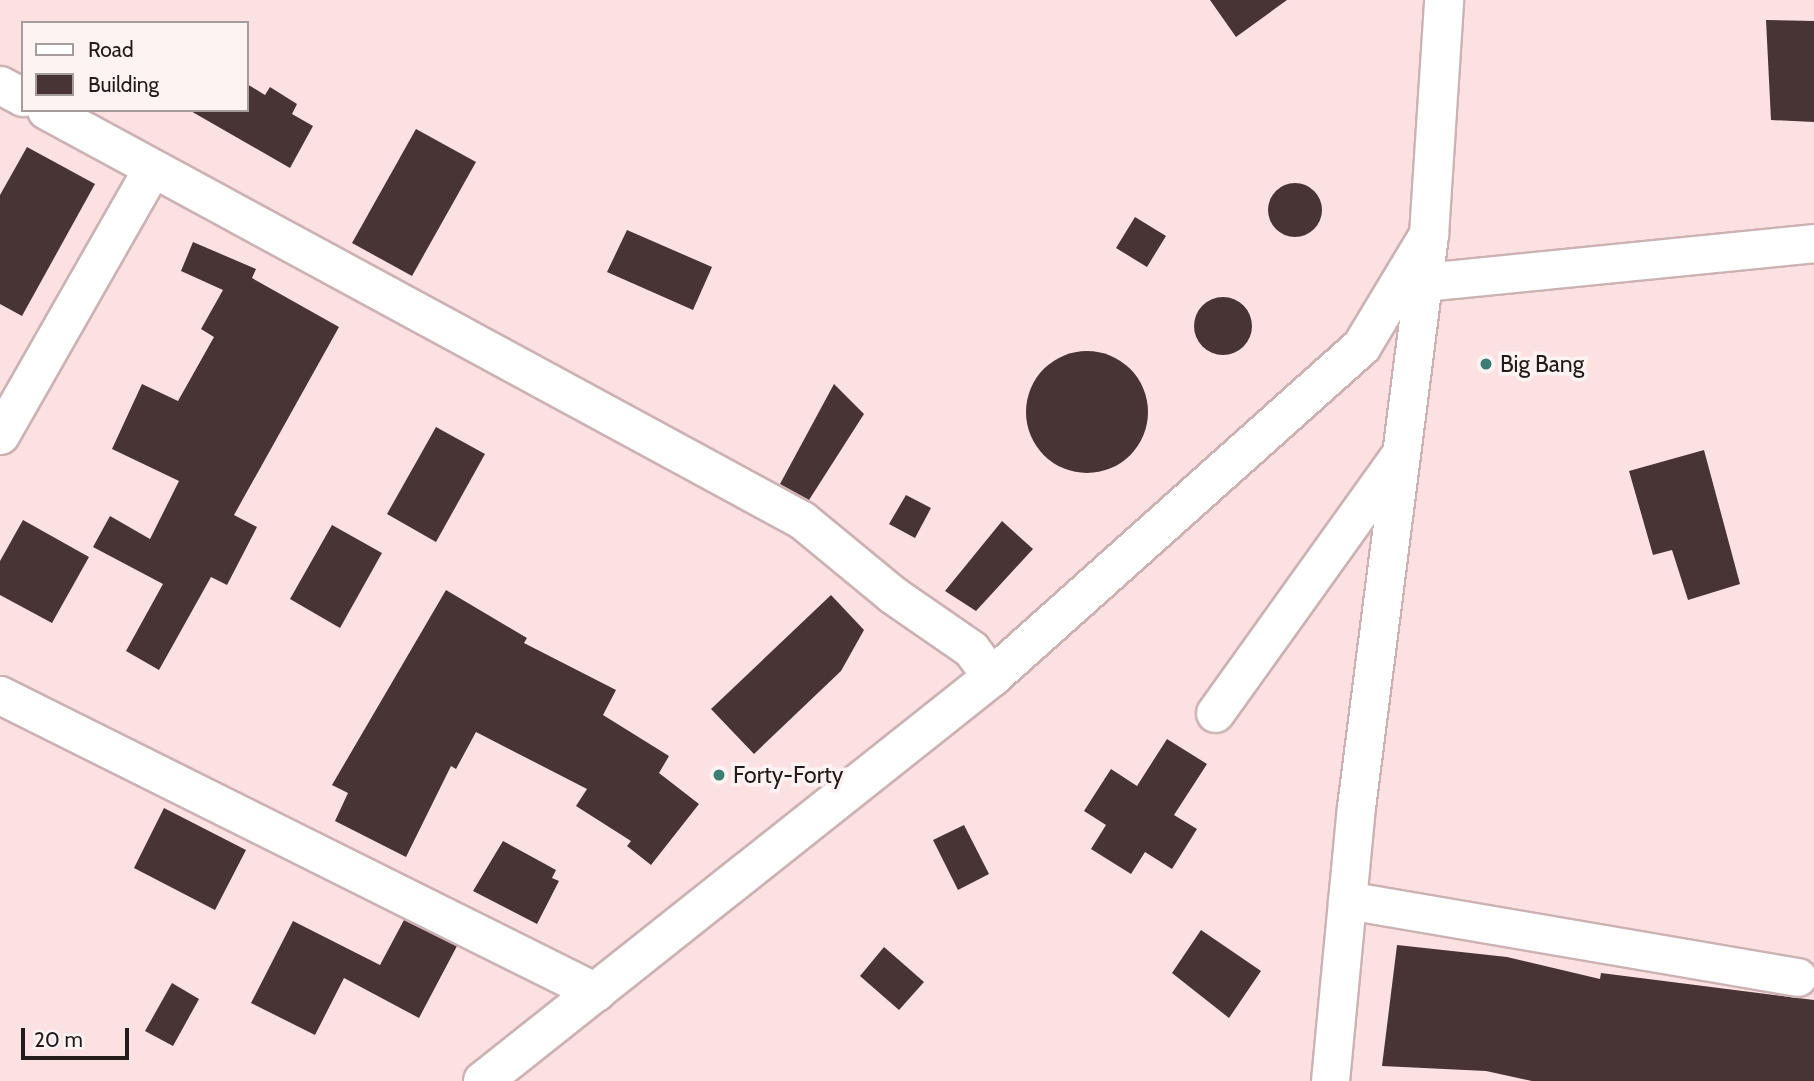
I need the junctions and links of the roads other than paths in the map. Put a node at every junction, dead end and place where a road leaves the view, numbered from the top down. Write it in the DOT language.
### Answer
graph roads {
  1 [pos="1444,0"];
  2 [pos="0,85"];
  3 [pos="21,96"];
  4 [pos="50,112"];
  5 [pos="152,167"];
  6 [pos="1429,235"];
  7 [pos="1814,243"];
  8 [pos="1424,282"];
  9 [pos="0,435"];
  10 [pos="1402,453"];
  11 [pos="992,677"];
  12 [pos="0,695"];
  13 [pos="1215,713"];
  14 [pos="1347,900"];
  15 [pos="1797,977"];
  16 [pos="596,992"];
  17 [pos="483,1081"];
  18 [pos="1330,1081"];
  1 -- 6 [label="street"];
  2 -- 3 [label="street"];
  4 -- 5 [label="street"];
  5 -- 9 [label="street"];
  5 -- 11 [label="street"];
  6 -- 8 [label="street"];
  6 -- 11 [label="street"];
  7 -- 8 [label="street"];
  8 -- 10 [label="street"];
  10 -- 13 [label="street"];
  10 -- 14 [label="street"];
  11 -- 16 [label="street"];
  12 -- 16 [label="street"];
  14 -- 15 [label="street"];
  14 -- 18 [label="street"];
  16 -- 17 [label="street"];
}
